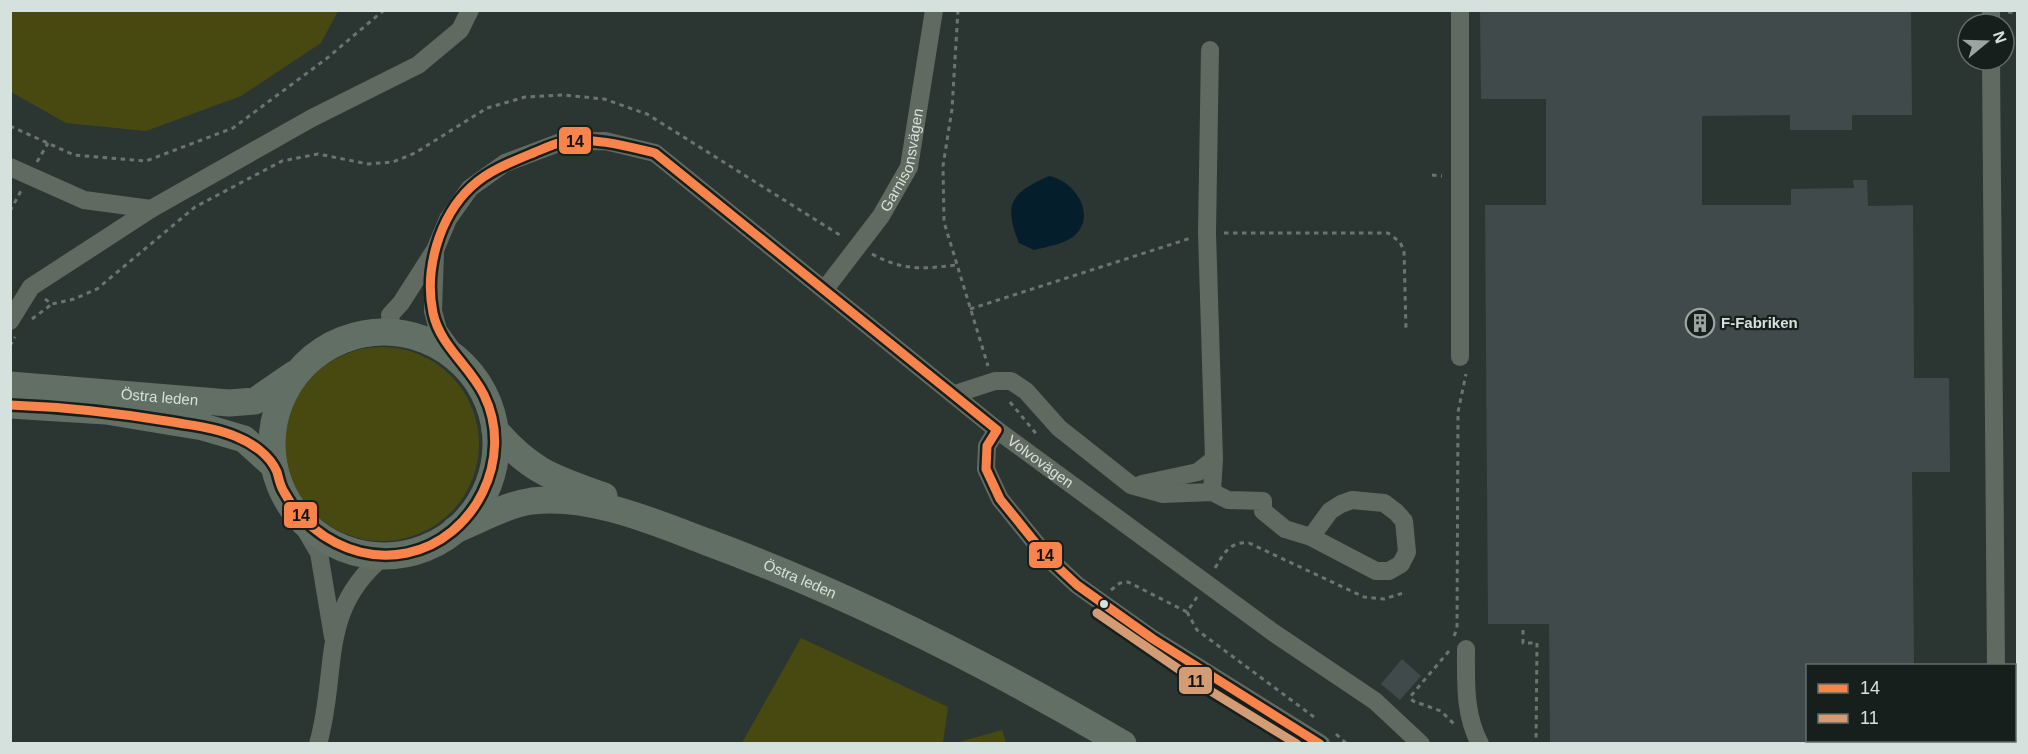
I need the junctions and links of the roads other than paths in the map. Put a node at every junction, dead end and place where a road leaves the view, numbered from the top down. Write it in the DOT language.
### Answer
graph roads {
  1 [pos="470,10"];
  2 [pos="934,10"];
  3 [pos="1460,10"];
  4 [pos="1210,50"];
  5 [pos="1991,72"];
  6 [pos="10,167"];
  7 [pos="151,209"];
  8 [pos="435,250"];
  9 [pos="825,289"];
  10 [pos="10,321"];
  11 [pos="392,332"];
  12 [pos="461,362"];
  13 [pos="1463,362"];
  14 [pos="300,370"];
  15 [pos="10,385"];
  16 [pos="955,394"];
  17 [pos="10,405"];
  18 [pos="495,430"];
  19 [pos="997,430"];
  20 [pos="1214,459"];
  21 [pos="274,466"];
  22 [pos="1131,485"];
  23 [pos="1212,492"];
  24 [pos="295,512"];
  25 [pos="455,530"];
  26 [pos="1311,537"];
  27 [pos="384,556"];
  28 [pos="333,639"];
  29 [pos="1456,646"];
  30 [pos="1996,664"];
  31 [pos="1328,738"];
  32 [pos="318,744"];
  33 [pos="1123,744"];
  34 [pos="1144,744"];
  35 [pos="1421,744"];
  36 [pos="1480,744"];
  1 -- 7 [label="street"];
  2 -- 9 [label="street, Garnisonsvägen"];
  3 -- 13 [label="street"];
  4 -- 20 [label="street"];
  5 -- 30 [label="street"];
  6 -- 7 [label="street"];
  7 -- 10 [label="street"];
  8 -- 9 [label="street, Volvovägen"];
  8 -- 11 [label="street"];
  8 -- 12 [label="street"];
  9 -- 16 [label="street, Volvovägen"];
  11 -- 12 [label="highway"];
  11 -- 14 [label="highway"];
  12 -- 18 [label="highway"];
  14 -- 15 [label="highway, Östra leden"];
  14 -- 21 [label="highway"];
  16 -- 19 [label="street, Volvovägen"];
  16 -- 22 [label="street"];
  17 -- 21 [label="highway, Östra leden"];
  18 -- 25 [label="highway"];
  18 -- 34 [label="highway, Östra leden"];
  19 -- 31 [label="street"];
  19 -- 35 [label="street, Volvovägen"];
  20 -- 22 [label="street"];
  20 -- 23 [label="street"];
  21 -- 24 [label="highway"];
  22 -- 23 [label="street"];
  23 -- 26 [label="street"];
  24 -- 27 [label="highway"];
  24 -- 28 [label="street"];
  25 -- 27 [label="highway"];
  25 -- 33 [label="highway, Östra leden"];
  26 -- 26 [label="street"];
  27 -- 28 [label="street"];
  28 -- 32 [label="street"];
  29 -- 36 [label="street"];
}
